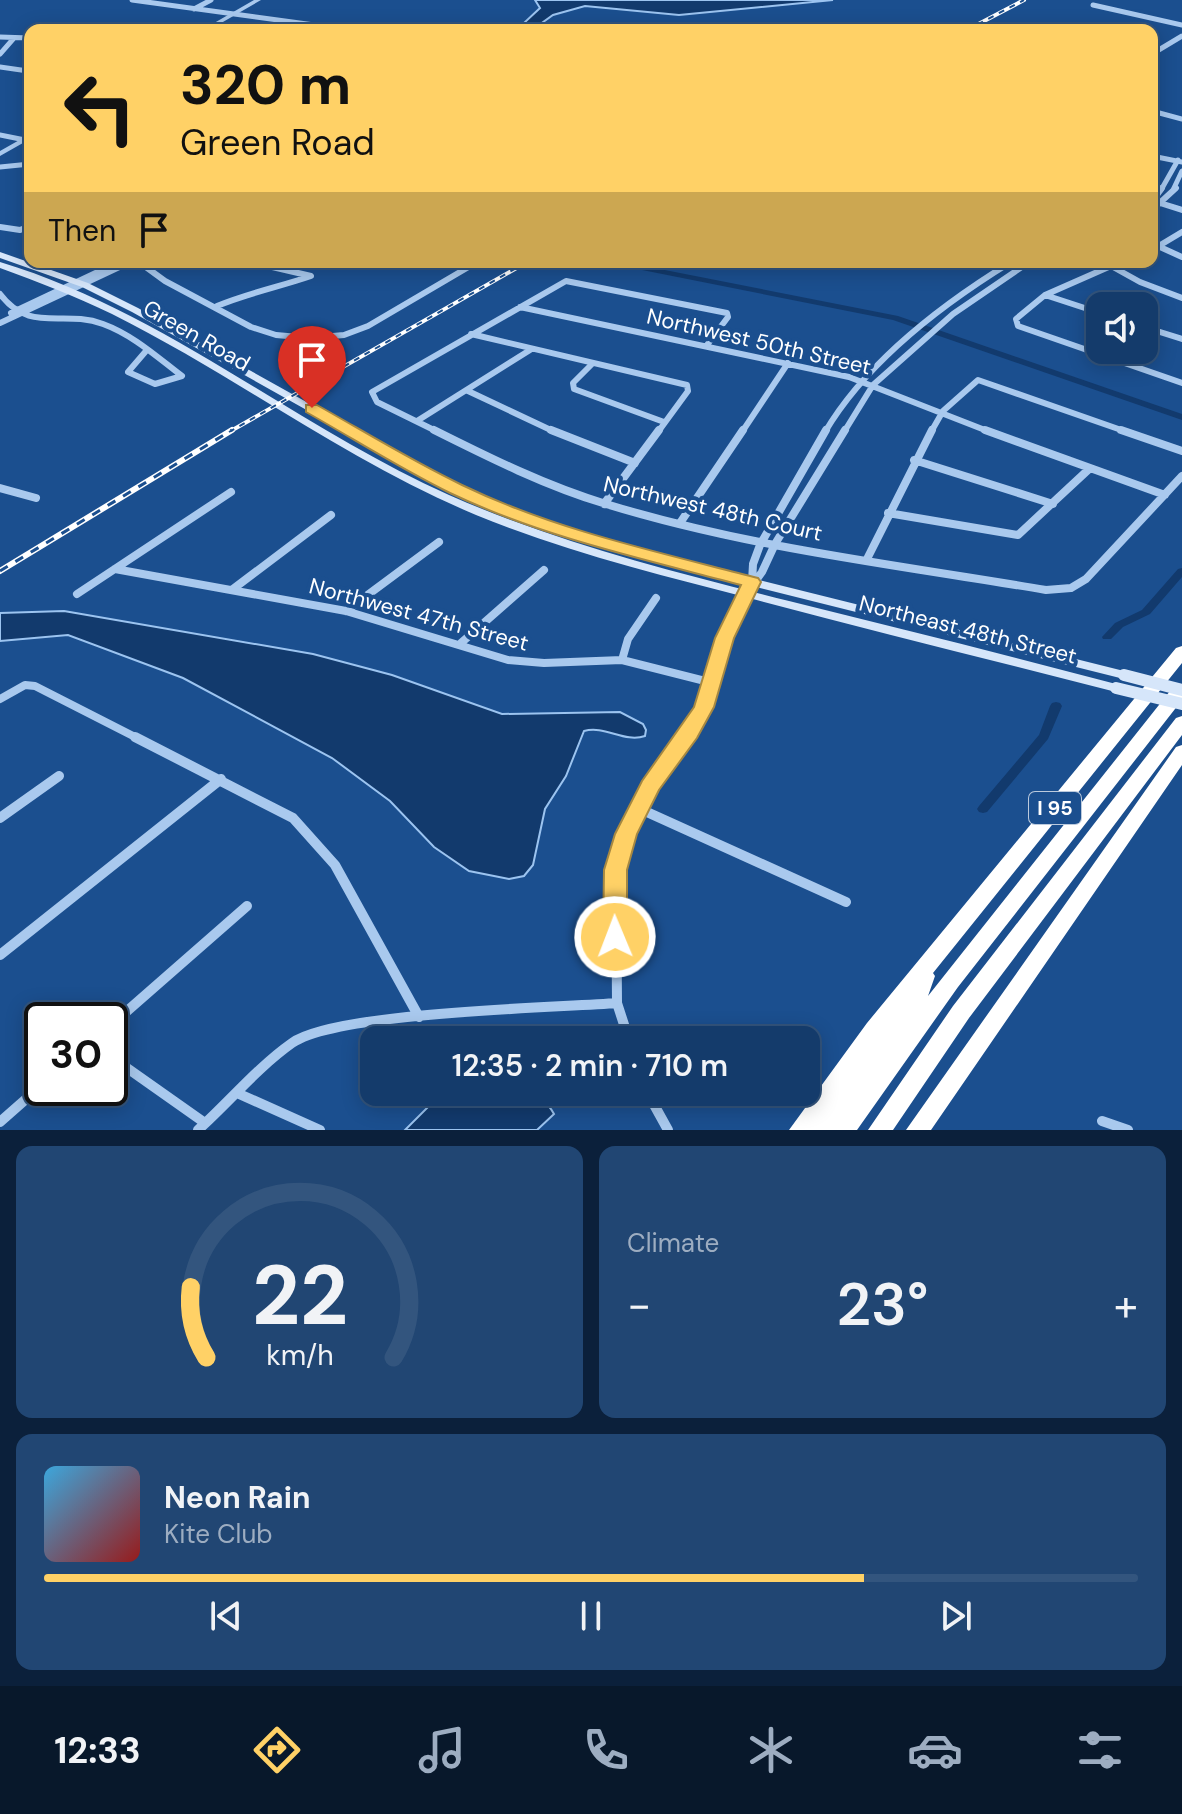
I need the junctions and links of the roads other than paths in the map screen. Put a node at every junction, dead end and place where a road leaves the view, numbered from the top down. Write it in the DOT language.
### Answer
graph roads {
  1 [pos="132,0"];
  2 [pos="139,0"];
  3 [pos="211,0"];
  4 [pos="258,0"];
  5 [pos="270,0"];
  6 [pos="1093,5"];
  7 [pos="194,9"];
  8 [pos="231,15"];
  9 [pos="241,17"];
  10 [pos="215,24"];
  11 [pos="228,24"];
  12 [pos="300,24"];
  13 [pos="1182,25"];
  14 [pos="1182,36"];
  15 [pos="0,37"];
  16 [pos="14,38"];
  17 [pos="24,38"];
  18 [pos="1158,50"];
  19 [pos="0,54"];
  20 [pos="0,67"];
  21 [pos="24,70"];
  22 [pos="1158,113"];
  23 [pos="1182,119"];
  24 [pos="24,133"];
  25 [pos="0,135"];
  26 [pos="15,138"];
  27 [pos="24,138"];
  28 [pos="24,140"];
  29 [pos="0,146"];
  30 [pos="0,154"];
  31 [pos="1158,157"];
  32 [pos="1180,161"];
  33 [pos="24,165"];
  34 [pos="0,167"];
  35 [pos="1182,171"];
  36 [pos="1158,193"];
  37 [pos="1158,203"];
  38 [pos="1163,204"];
  39 [pos="1158,207"];
  40 [pos="1182,210"];
  41 [pos="0,227"];
  42 [pos="24,228"];
  43 [pos="20,230"];
  44 [pos="24,232"];
  45 [pos="1182,232"];
  46 [pos="1158,247"];
  47 [pos="1158,249"];
  48 [pos="0,255"];
  49 [pos="1182,257"];
  50 [pos="0,265"];
  51 [pos="24,265"];
  52 [pos="31,268"];
  53 [pos="108,268"];
  54 [pos="116,268"];
  55 [pos="145,268"];
  56 [pos="276,268"];
  57 [pos="470,268"];
  58 [pos="1000,268"];
  59 [pos="1016,268"];
  60 [pos="1099,268"];
  61 [pos="1116,268"];
  62 [pos="289,271"];
  63 [pos="74,286"];
  64 [pos="268,287"];
  65 [pos="0,294"];
  66 [pos="1045,295"];
  67 [pos="1182,298"];
  68 [pos="217,306"];
  69 [pos="520,307"];
  70 [pos="1086,308"];
  71 [pos="9,316"];
  72 [pos="1158,331"];
  73 [pos="471,334"];
  74 [pos="1182,339"];
  75 [pos="707,345"];
  76 [pos="530,350"];
  77 [pos="146,351"];
  78 [pos="788,363"];
  79 [pos="592,364"];
  80 [pos="862,381"];
  81 [pos="1182,383"];
  82 [pos="873,385"];
  83 [pos="468,391"];
  84 [pos="943,411"];
  85 [pos="417,421"];
  86 [pos="664,422"];
  87 [pos="1182,451"];
  88 [pos="914,460"];
  89 [pos="635,463"];
  90 [pos="1088,470"];
  91 [pos="1182,476"];
  92 [pos="0,488"];
  93 [pos="231,492"];
  94 [pos="1165,495"];
  95 [pos="36,498"];
  96 [pos="604,504"];
  97 [pos="1053,504"];
  98 [pos="888,513"];
  99 [pos="331,515"];
  100 [pos="680,523"];
  101 [pos="763,541"];
  102 [pos="439,542"];
  103 [pos="775,544"];
  104 [pos="867,559"];
  105 [pos="115,569"];
  106 [pos="544,570"];
  107 [pos="748,588"];
  108 [pos="233,589"];
  109 [pos="77,594"];
  110 [pos="656,598"];
  111 [pos="346,611"];
  112 [pos="461,643"];
  113 [pos="1182,652"];
  114 [pos="622,660"];
  115 [pos="713,683"];
  116 [pos="1182,688"];
  117 [pos="0,699"];
  118 [pos="1182,704"];
  119 [pos="1182,722"];
  120 [pos="1182,751"];
  121 [pos="59,776"];
  122 [pos="221,779"];
  123 [pos="638,808"];
  124 [pos="0,818"];
  125 [pos="846,902"];
  126 [pos="247,906"];
  127 [pos="0,955"];
  128 [pos="928,963"];
  129 [pos="617,1003"];
  130 [pos="128,1010"];
  131 [pos="419,1017"];
  132 [pos="624,1026"];
  133 [pos="128,1070"];
  134 [pos="237,1093"];
  135 [pos="24,1101"];
  136 [pos="655,1106"];
  137 [pos="1102,1121"];
  138 [pos="0,1122"];
  139 [pos="202,1127"];
  140 [pos="320,1130"];
  141 [pos="668,1130"];
  142 [pos="801,1130"];
  143 [pos="824,1130"];
  144 [pos="844,1130"];
  145 [pos="880,1130"];
  146 [pos="918,1130"];
  147 [pos="1128,1130"];
  1 -- 2 [label="street"];
  2 -- 7 [label="street"];
  3 -- 7 [label="street"];
  4 -- 8 [label="street"];
  5 -- 9 [label="street"];
  6 -- 13 [label="street"];
  7 -- 8 [label="street"];
  8 -- 9 [label="street"];
  8 -- 10 [label="street"];
  9 -- 11 [label="street"];
  9 -- 12 [label="street"];
  14 -- 18 [label="street"];
  15 -- 16 [label="street"];
  16 -- 17 [label="street"];
  16 -- 19 [label="street"];
  20 -- 21 [label="street"];
  22 -- 23 [label="street"];
  24 -- 26 [label="street"];
  25 -- 26 [label="street"];
  26 -- 27 [label="street"];
  26 -- 29 [label="street"];
  28 -- 30 [label="street"];
  31 -- 32 [label="street"];
  32 -- 36 [label="street"];
  33 -- 34 [label="street"];
  35 -- 38 [label="street"];
  37 -- 38 [label="street"];
  38 -- 39 [label="street"];
  38 -- 40 [label="street"];
  41 -- 43 [label="street"];
  42 -- 43 [label="street"];
  43 -- 44 [label="street"];
  45 -- 46 [label="street"];
  47 -- 49 [label="street"];
  48 -- 51 [label="main road"];
  50 -- 63 [label="main road"];
  52 -- 63 [label="main road"];
  53 -- 63 [label="street"];
  54 -- 63 [label="street"];
  55 -- 68 [label="street"];
  56 -- 62 [label="street"];
  57 -- 68 [label="street"];
  58 -- 80 [label="street"];
  59 -- 82 [label="street"];
  60 -- 66 [label="street"];
  61 -- 67 [label="street"];
  62 -- 64 [label="street"];
  62 -- 64 [label="street"];
  63 -- 71 [label="street"];
  63 -- 71 [label="street"];
  63 -- 107 [label="main road, Green Road"];
  64 -- 68 [label="street"];
  65 -- 71 [label="street"];
  66 -- 70 [label="street"];
  66 -- 81 [label="street"];
  69 -- 73 [label="street"];
  69 -- 75 [label="street, Northwest 50th Street"];
  69 -- 75 [label="street"];
  71 -- 77 [label="street"];
  72 -- 74 [label="street"];
  73 -- 76 [label="street"];
  73 -- 85 [label="street, Northwest 48th Court"];
  75 -- 78 [label="street, Northwest 50th Street"];
  76 -- 79 [label="street"];
  76 -- 83 [label="street"];
  77 -- 77 [label="street"];
  78 -- 80 [label="street, Northwest 50th Street"];
  78 -- 100 [label="street"];
  79 -- 86 [label="street"];
  79 -- 86 [label="street"];
  80 -- 82 [label="street, Northwest 50th Street"];
  80 -- 101 [label="street"];
  82 -- 84 [label="street, Northwest 50th Street"];
  82 -- 103 [label="street"];
  83 -- 85 [label="street"];
  83 -- 89 [label="street"];
  84 -- 87 [label="street"];
  84 -- 88 [label="street"];
  84 -- 90 [label="street, Northwest 50th Street"];
  85 -- 96 [label="street, Northwest 48th Court"];
  86 -- 89 [label="street"];
  88 -- 97 [label="street"];
  88 -- 98 [label="street"];
  89 -- 96 [label="street"];
  90 -- 94 [label="street, Northwest 50th Street"];
  90 -- 97 [label="street"];
  91 -- 94 [label="street"];
  92 -- 95 [label="street"];
  93 -- 105 [label="street"];
  94 -- 104 [label="street, Northwest 48th Court"];
  96 -- 100 [label="street, Northwest 48th Court"];
  97 -- 98 [label="street"];
  98 -- 104 [label="street"];
  99 -- 108 [label="street"];
  100 -- 101 [label="street, Northwest 48th Court"];
  101 -- 103 [label="street, Northwest 48th Court"];
  101 -- 107 [label="street"];
  102 -- 111 [label="street"];
  103 -- 104 [label="street, Northwest 48th Court"];
  103 -- 107 [label="street"];
  105 -- 108 [label="street, Northwest 47th Street"];
  105 -- 109 [label="street"];
  106 -- 112 [label="street"];
  107 -- 115 [label="street"];
  107 -- 116 [label="main road, Northeast 48th Street, bridge"];
  107 -- 118 [label="main road, Northeast 48th Street, bridge"];
  108 -- 111 [label="street, Northwest 47th Street"];
  110 -- 114 [label="street"];
  111 -- 112 [label="street, Northwest 47th Street"];
  112 -- 114 [label="street, Northwest 47th Street"];
  113 -- 128 [label="highway, I 95"];
  114 -- 115 [label="street, Northwest 47th Street"];
  115 -- 123 [label="street"];
  116 -- 144 [label="highway"];
  117 -- 122 [label="street"];
  119 -- 145 [label="highway"];
  120 -- 146 [label="highway"];
  121 -- 124 [label="street"];
  122 -- 127 [label="street"];
  122 -- 131 [label="street"];
  123 -- 125 [label="street"];
  123 -- 129 [label="street"];
  126 -- 130 [label="street"];
  128 -- 142 [label="highway, I 95"];
  128 -- 143 [label="highway"];
  129 -- 131 [label="street"];
  129 -- 132 [label="street"];
  131 -- 134 [label="street"];
  133 -- 139 [label="street"];
  134 -- 139 [label="street"];
  134 -- 140 [label="street"];
  135 -- 138 [label="street"];
  136 -- 141 [label="street"];
  137 -- 147 [label="street"];
}
